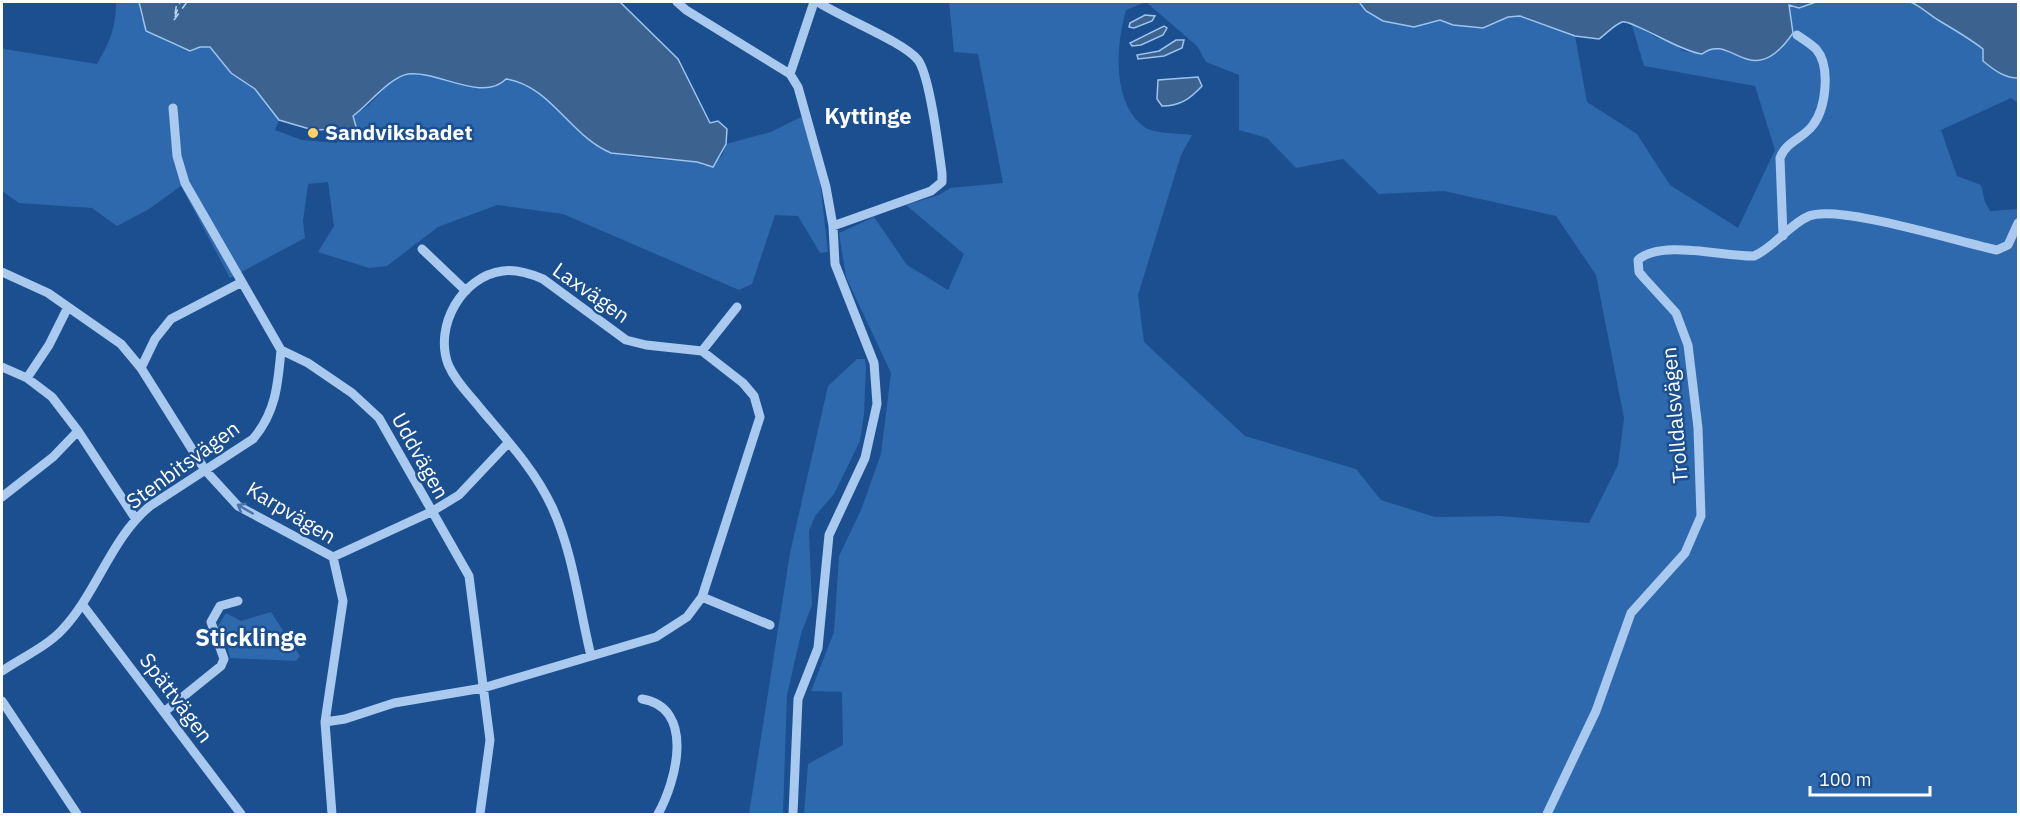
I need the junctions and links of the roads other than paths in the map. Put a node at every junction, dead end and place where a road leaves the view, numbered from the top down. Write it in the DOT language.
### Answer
graph roads {
  1 [pos="678,2"];
  2 [pos="814,2"];
  3 [pos="818,2"];
  4 [pos="1797,35"];
  5 [pos="790,74"];
  6 [pos="173,108"];
  7 [pos="2019,223"];
  8 [pos="833,226"];
  9 [pos="1783,236"];
  10 [pos="422,249"];
  11 [pos="2,272"];
  12 [pos="242,282"];
  13 [pos="466,291"];
  14 [pos="68,307"];
  15 [pos="737,307"];
  16 [pos="281,350"];
  17 [pos="702,351"];
  18 [pos="2,367"];
  19 [pos="141,368"];
  20 [pos="27,378"];
  21 [pos="78,431"];
  22 [pos="508,442"];
  23 [pos="206,470"];
  24 [pos="2,497"];
  25 [pos="431,512"];
  26 [pos="135,518"];
  27 [pos="333,557"];
  28 [pos="702,597"];
  29 [pos="238,601"];
  30 [pos="82,604"];
  31 [pos="770,625"];
  32 [pos="591,656"];
  33 [pos="2,671"];
  34 [pos="483,688"];
  35 [pos="642,699"];
  36 [pos="2,701"];
  37 [pos="164,712"];
  38 [pos="325,722"];
  39 [pos="77,814"];
  40 [pos="241,814"];
  41 [pos="332,814"];
  42 [pos="480,814"];
  43 [pos="658,814"];
  44 [pos="793,814"];
  45 [pos="1547,814"];
  1 -- 5 [label="street"];
  2 -- 5 [label="street"];
  3 -- 8 [label="street"];
  4 -- 9 [label="street"];
  5 -- 8 [label="street"];
  6 -- 12 [label="street"];
  7 -- 9 [label="street, Trolldalsvägen"];
  8 -- 44 [label="street"];
  9 -- 45 [label="street, Trolldalsvägen"];
  10 -- 13 [label="street"];
  11 -- 14 [label="street, Karpvägen"];
  12 -- 16 [label="street"];
  12 -- 19 [label="street"];
  13 -- 17 [label="street, Laxvägen"];
  13 -- 22 [label="street, Laxvägen"];
  14 -- 19 [label="street, Karpvägen"];
  14 -- 20 [label="street"];
  15 -- 17 [label="street"];
  16 -- 23 [label="street, Stenbitsvägen"];
  16 -- 25 [label="street, Uddvägen"];
  17 -- 28 [label="street"];
  18 -- 20 [label="street"];
  19 -- 23 [label="street, Karpvägen"];
  20 -- 21 [label="street"];
  21 -- 24 [label="street"];
  21 -- 26 [label="street"];
  22 -- 25 [label="street"];
  22 -- 32 [label="street, Laxvägen"];
  23 -- 26 [label="street, Stenbitsvägen"];
  27 -- 23 [label="street, Karpvägen, one-way"];
  25 -- 27 [label="street"];
  25 -- 34 [label="street, Uddvägen"];
  26 -- 30 [label="street, Stenbitsvägen"];
  27 -- 38 [label="street, Karpvägen"];
  28 -- 31 [label="street"];
  28 -- 32 [label="street"];
  29 -- 37 [label="street"];
  30 -- 33 [label="street, Stenbitsvägen"];
  30 -- 37 [label="street, Spättvägen"];
  32 -- 34 [label="street"];
  34 -- 38 [label="street"];
  34 -- 42 [label="street, Uddvägen"];
  35 -- 43 [label="street"];
  36 -- 39 [label="street"];
  37 -- 40 [label="street, Spättvägen"];
  38 -- 41 [label="street, Karpvägen"];
}
